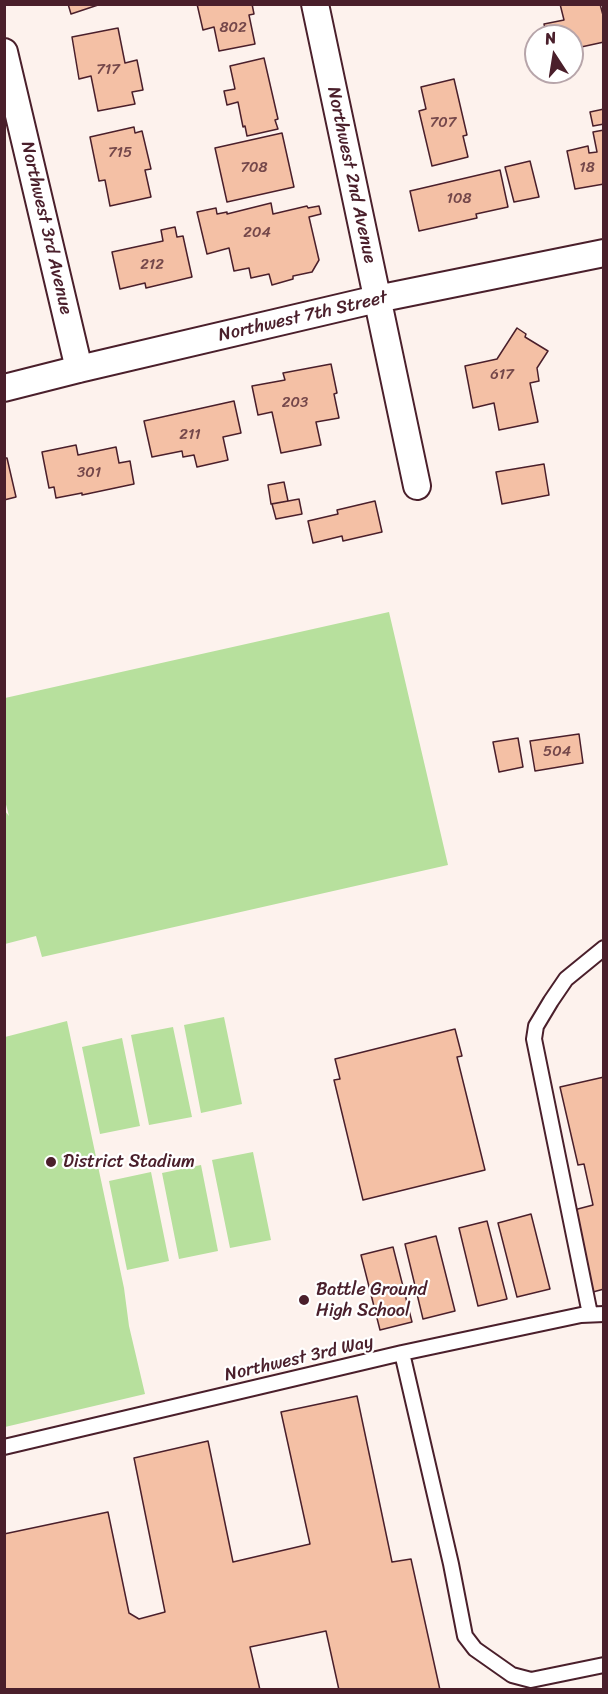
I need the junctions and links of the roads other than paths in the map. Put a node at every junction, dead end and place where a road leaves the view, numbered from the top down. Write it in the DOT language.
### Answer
graph roads {
  1 [pos="315,4"];
  2 [pos="4,52"];
  3 [pos="603,253"];
  4 [pos="377,299"];
  5 [pos="79,369"];
  6 [pos="4,388"];
  7 [pos="417,486"];
  8 [pos="603,948"];
  9 [pos="596,1314"];
  10 [pos="402,1353"];
  11 [pos="4,1447"];
  12 [pos="603,1665"];
  1 -- 4 [label="street, Northwest 2nd Avenue"];
  2 -- 5 [label="street, Northwest 3rd Avenue"];
  3 -- 4 [label="street, Northwest 7th Street"];
  4 -- 5 [label="street, Northwest 7th Street"];
  4 -- 7 [label="street, Northwest 2nd Avenue"];
  5 -- 6 [label="street, Northwest 7th Street"];
  8 -- 9 [label="lane"];
  9 -- 10 [label="lane, Northwest 3rd Way"];
  10 -- 11 [label="lane, Northwest 3rd Way"];
  10 -- 12 [label="lane"];
}
